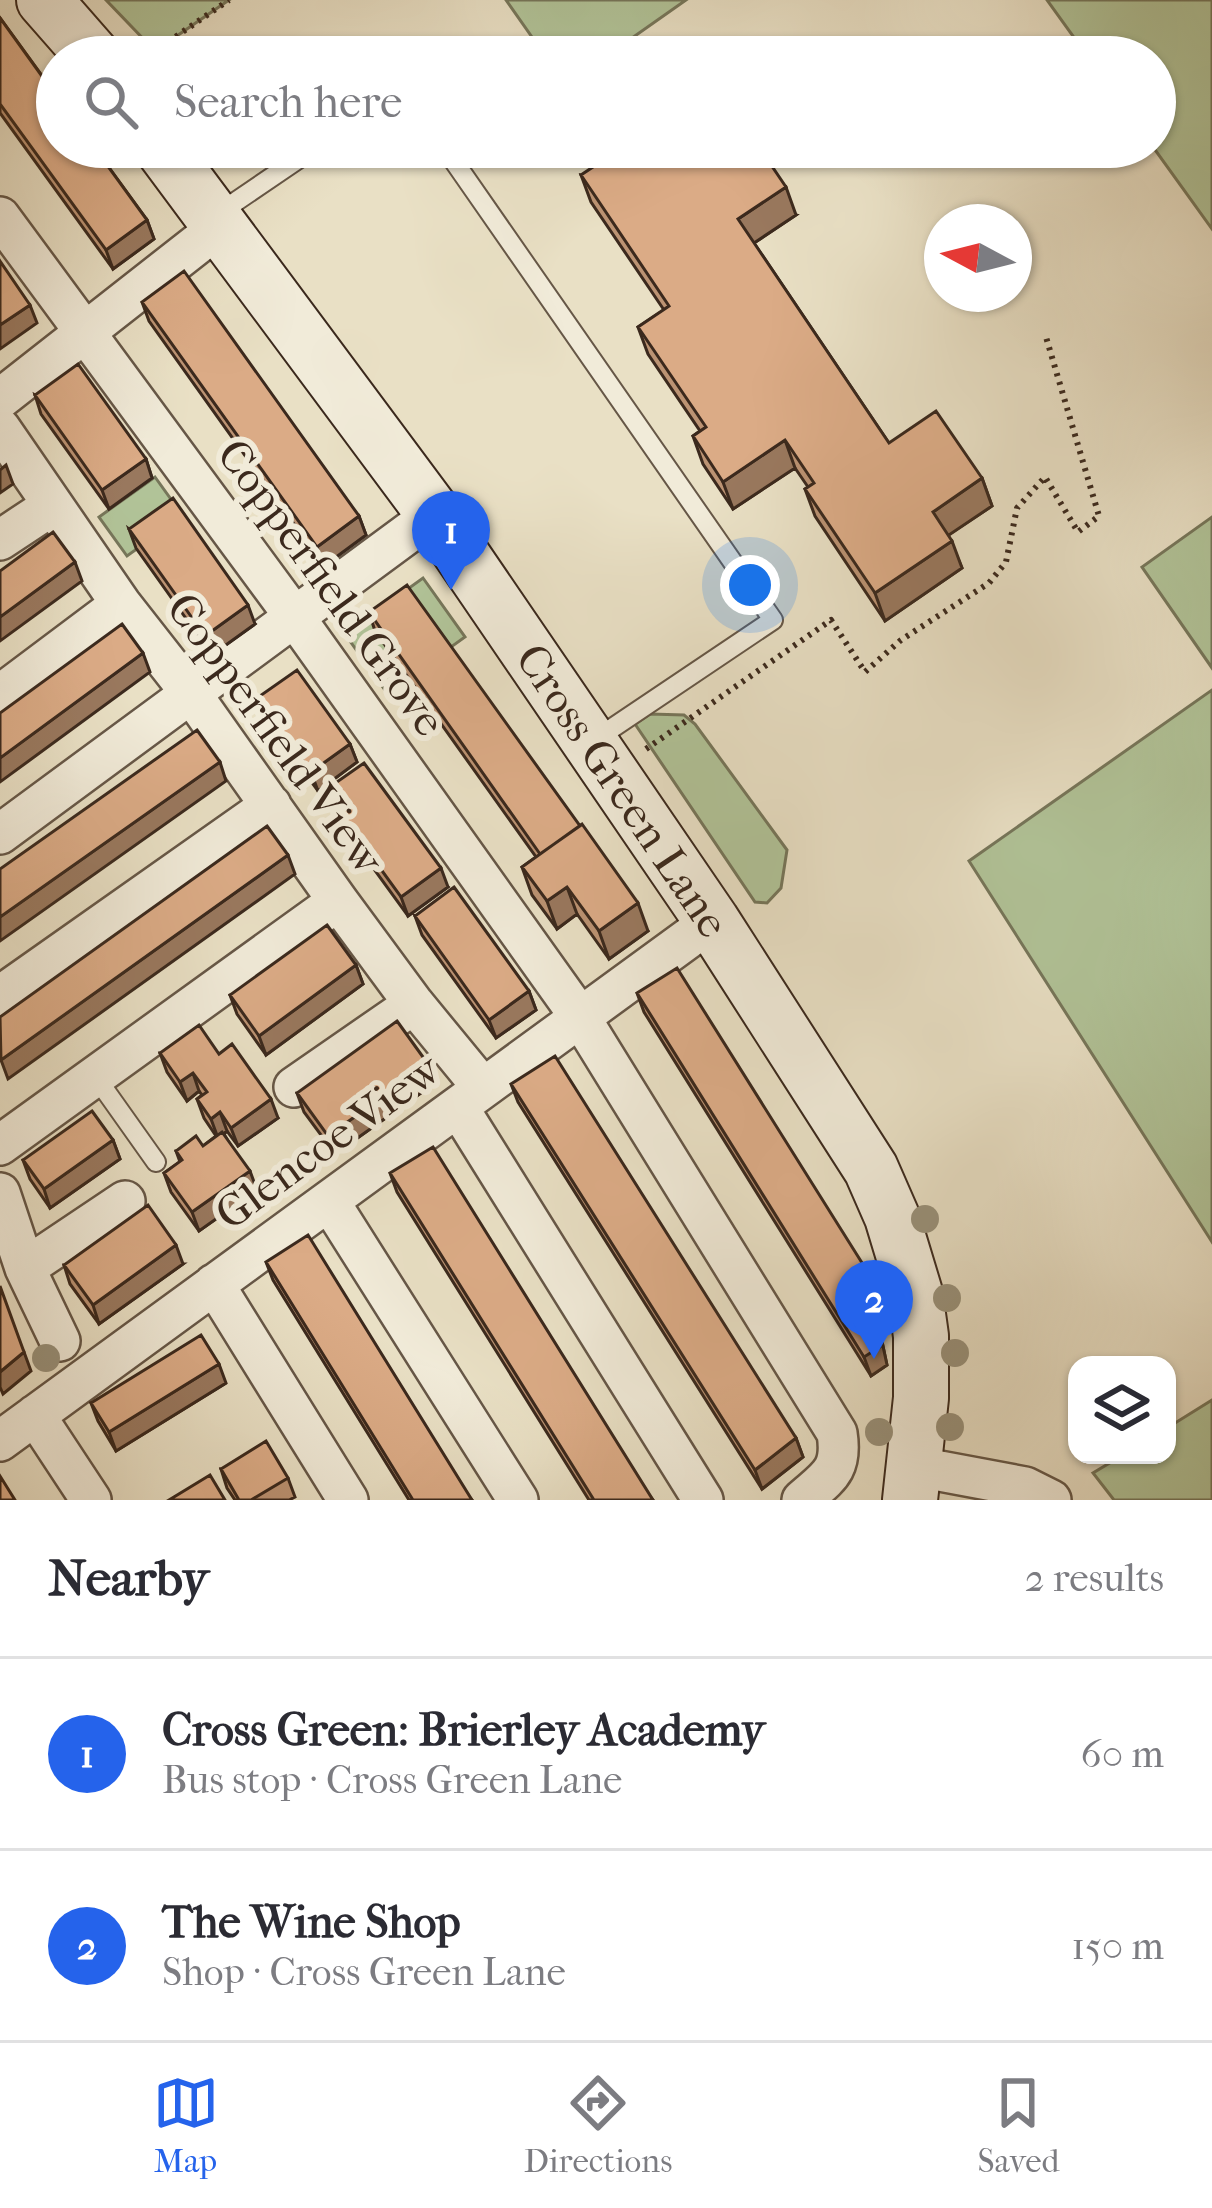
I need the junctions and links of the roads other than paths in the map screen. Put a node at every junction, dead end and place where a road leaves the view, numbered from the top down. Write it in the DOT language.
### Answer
graph roads {
  1 [pos="44,0"];
  2 [pos="76,36"];
  3 [pos="176,168"];
  4 [pos="288,168"];
  5 [pos="459,168"];
  6 [pos="0,217"];
  7 [pos="215,222"];
  8 [pos="84,333"];
  9 [pos="0,399"];
  10 [pos="0,428"];
  11 [pos="52,505"];
  12 [pos="434,514"];
  13 [pos="0,540"];
  14 [pos="121,604"];
  15 [pos="294,616"];
  16 [pos="190,692"];
  17 [pos="0,695"];
  18 [pos="601,758"];
  19 [pos="271,805"];
  20 [pos="0,834"];
  21 [pos="338,901"];
  22 [pos="712,921"];
  23 [pos="0,996"];
  24 [pos="414,1004"];
  25 [pos="580,1017"];
  26 [pos="95,1076"];
  27 [pos="294,1087"];
  28 [pos="471,1097"];
  29 [pos="0,1144"];
  30 [pos="156,1162"];
  31 [pos="0,1193"];
  32 [pos="125,1201"];
  33 [pos="329,1201"];
  34 [pos="25,1268"];
  35 [pos="214,1284"];
  36 [pos="68,1360"];
  37 [pos="35,1415"];
  38 [pos="0,1441"];
  39 [pos="912,1483"];
  40 [pos="806,1498"];
  41 [pos="91,1500"];
  42 [pos="348,1500"];
  43 [pos="518,1500"];
  44 [pos="703,1500"];
  45 [pos="1051,1500"];
  1 -- 2 [label="street"];
  3 -- 7 [label="street, Cross Green Lane"];
  4 -- 7 [label="lane"];
  5 -- 18 [label="lane"];
  6 -- 8 [label="street, Copperfield Grove"];
  7 -- 8 [label="street"];
  7 -- 12 [label="street, Cross Green Lane"];
  8 -- 9 [label="street"];
  8 -- 15 [label="street, Copperfield Grove"];
  10 -- 11 [label="street, Copperfield View"];
  11 -- 13 [label="street"];
  11 -- 14 [label="street, Copperfield View"];
  12 -- 15 [label="street"];
  12 -- 18 [label="street, Cross Green Lane"];
  14 -- 16 [label="street, Copperfield View"];
  14 -- 17 [label="street"];
  15 -- 16 [label="street"];
  15 -- 25 [label="street, Copperfield Grove"];
  16 -- 19 [label="street, Copperfield View"];
  16 -- 20 [label="street"];
  18 -- 22 [label="street, Cross Green Lane"];
  19 -- 21 [label="street, Copperfield View"];
  19 -- 23 [label="street"];
  21 -- 24 [label="street, Copperfield View"];
  21 -- 26 [label="street"];
  22 -- 25 [label="street, Glencoe View"];
  22 -- 39 [label="street, Cross Green Lane"];
  24 -- 27 [label="street"];
  24 -- 28 [label="street, Copperfield View"];
  25 -- 28 [label="street, Glencoe View"];
  25 -- 40 [label="street, Copperfield Grove"];
  26 -- 29 [label="street"];
  26 -- 30 [label="lane"];
  28 -- 33 [label="street, Glencoe View"];
  28 -- 44 [label="street, Copperfield View"];
  31 -- 34 [label="street"];
  32 -- 34 [label="street"];
  33 -- 35 [label="street, Glencoe View"];
  33 -- 43 [label="street"];
  34 -- 36 [label="street"];
  35 -- 36 [label="street, Glencoe View"];
  35 -- 42 [label="street"];
  36 -- 37 [label="street, Glencoe View"];
  37 -- 38 [label="street, Glencoe View"];
  37 -- 41 [label="street"];
  39 -- 45 [label="street"];
}
